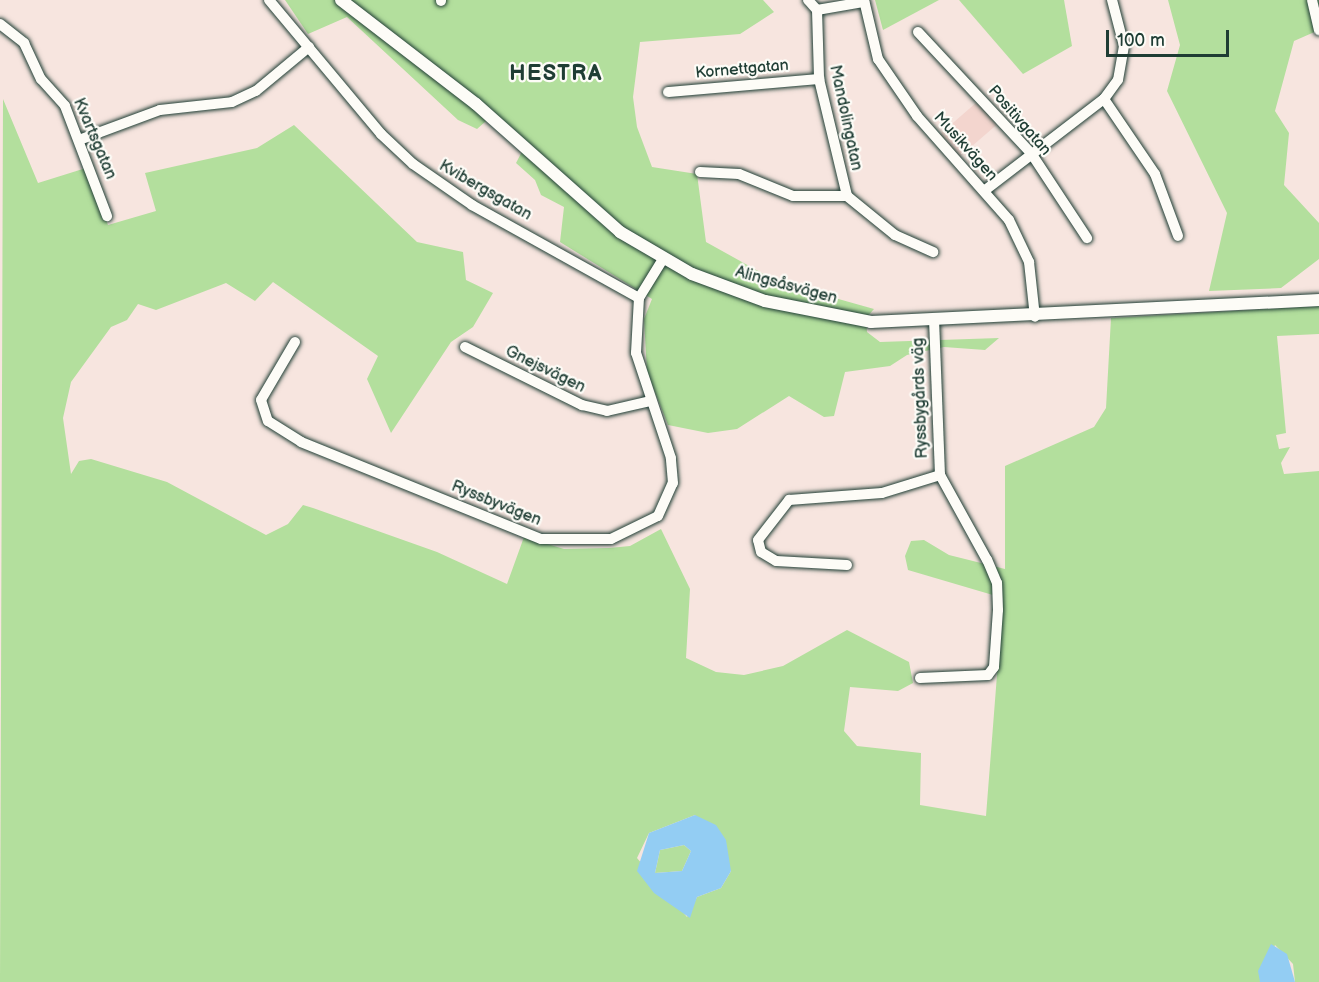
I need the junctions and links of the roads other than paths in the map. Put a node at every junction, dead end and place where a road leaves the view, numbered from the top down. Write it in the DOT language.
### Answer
graph roads {
  1 [pos="269,0"];
  2 [pos="340,0"];
  3 [pos="808,0"];
  4 [pos="1112,0"];
  5 [pos="1312,0"];
  6 [pos="864,1"];
  7 [pos="817,10"];
  8 [pos="0,24"];
  9 [pos="1319,30"];
  10 [pos="918,32"];
  11 [pos="309,47"];
  12 [pos="819,79"];
  13 [pos="668,92"];
  14 [pos="1104,99"];
  15 [pos="79,140"];
  16 [pos="1031,153"];
  17 [pos="700,172"];
  18 [pos="984,191"];
  19 [pos="846,196"];
  20 [pos="108,216"];
  21 [pos="1178,236"];
  22 [pos="1087,238"];
  23 [pos="933,252"];
  24 [pos="663,259"];
  25 [pos="639,298"];
  26 [pos="1319,300"];
  27 [pos="1035,317"];
  28 [pos="934,321"];
  29 [pos="295,342"];
  30 [pos="465,347"];
  31 [pos="650,401"];
  32 [pos="940,475"];
  33 [pos="847,565"];
  34 [pos="920,678"];
  1 -- 11 [label="street, Kvibergsgatan"];
  2 -- 24 [label="main road, Alingsåsvägen"];
  3 -- 7 [label="street"];
  4 -- 14 [label="street"];
  5 -- 9 [label="street"];
  6 -- 7 [label="street"];
  6 -- 18 [label="street, Musikvägen"];
  7 -- 12 [label="street, Mandolingatan"];
  8 -- 15 [label="street, Kvartsgatan"];
  10 -- 16 [label="street, Positivgatan"];
  11 -- 15 [label="street"];
  11 -- 25 [label="street, Kvibergsgatan"];
  12 -- 13 [label="street, Kornettgatan"];
  12 -- 19 [label="street, Mandolingatan"];
  14 -- 16 [label="street"];
  14 -- 21 [label="street"];
  15 -- 20 [label="street, Kvartsgatan"];
  16 -- 18 [label="street"];
  16 -- 22 [label="street, Positivgatan"];
  17 -- 19 [label="street"];
  18 -- 27 [label="street, Musikvägen"];
  19 -- 23 [label="street"];
  24 -- 25 [label="street, Ryssbyvägen"];
  24 -- 28 [label="main road, Alingsåsvägen"];
  25 -- 31 [label="street, Ryssbyvägen"];
  26 -- 27 [label="main road, Alingsåsvägen"];
  27 -- 28 [label="main road, Alingsåsvägen"];
  28 -- 32 [label="street, Ryssbygårds väg"];
  29 -- 31 [label="street, Ryssbyvägen"];
  30 -- 31 [label="street, Gnejsvägen"];
  32 -- 33 [label="street"];
  32 -- 34 [label="street, Ryssbygårds väg"];
}
